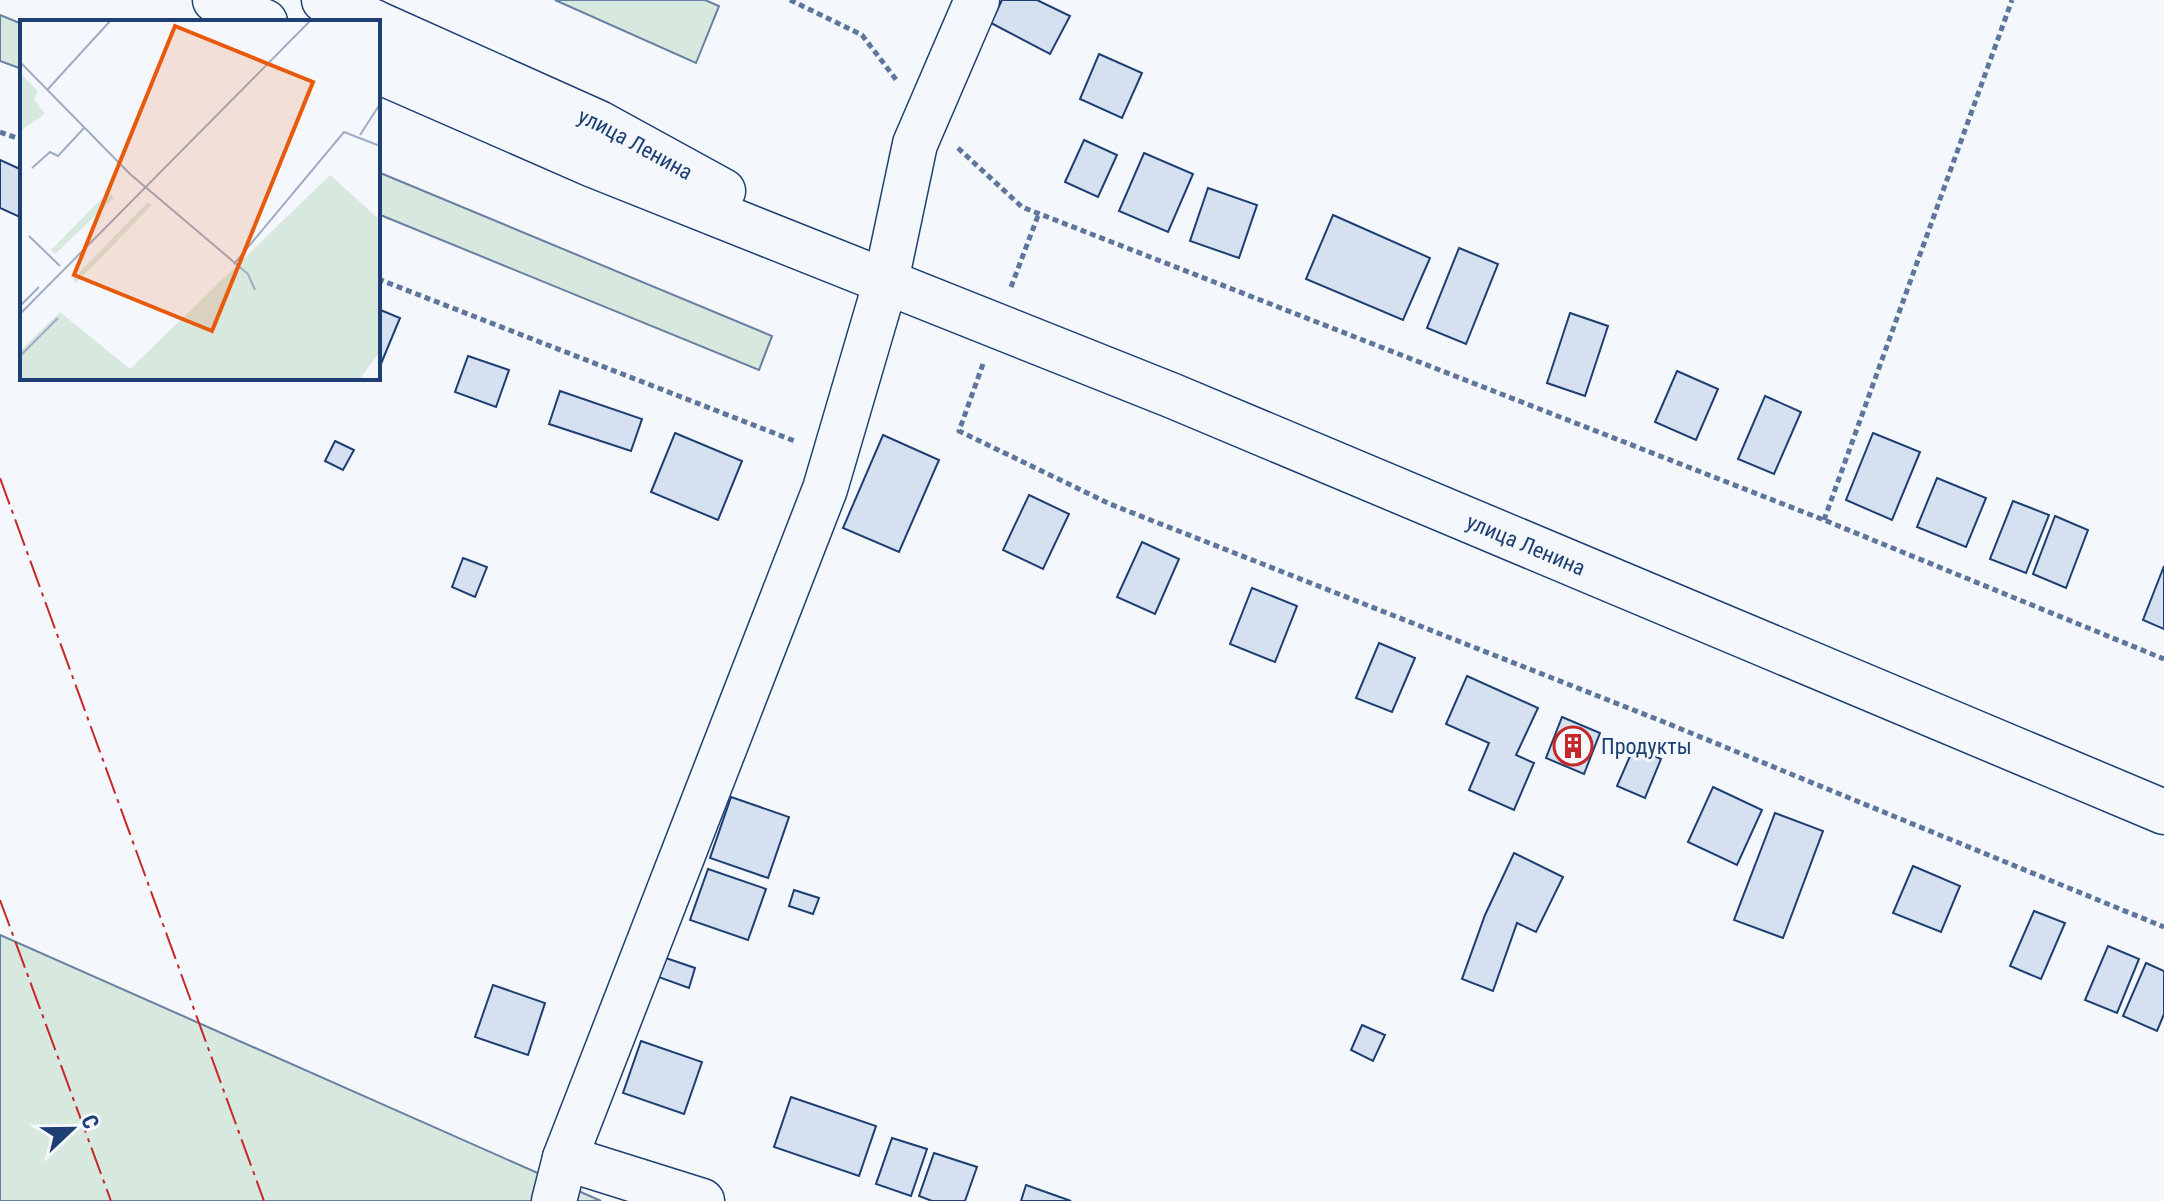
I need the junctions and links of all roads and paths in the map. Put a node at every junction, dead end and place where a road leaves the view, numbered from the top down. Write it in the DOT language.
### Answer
graph roads {
  1 [pos="215,0"];
  2 [pos="324,0"];
  3 [pos="790,0"];
  4 [pos="977,0"];
  5 [pos="2012,0"];
  6 [pos="260,20"];
  7 [pos="369,20"];
  8 [pos="380,25"];
  9 [pos="380,72"];
  10 [pos="925,117"];
  11 [pos="0,132"];
  12 [pos="20,139"];
  13 [pos="1039,213"];
  14 [pos="380,280"];
  15 [pos="886,281"];
  16 [pos="997,326"];
  17 [pos="835,457"];
  18 [pos="1824,520"];
  19 [pos="2164,659"];
  20 [pos="2164,812"];
  21 [pos="2164,927"];
  22 [pos="565,1158"];
  23 [pos="554,1201"];
  24 [pos="702,1201"];
  1 -- 6 [label="main road"];
  2 -- 7 [label="main road, улица Ленина"];
  3 -- 10 [label="path"];
  4 -- 10 [label="main road"];
  5 -- 18 [label="path"];
  8 -- 15 [label="main road, улица Ленина"];
  9 -- 15 [label="main road, улица Ленина"];
  10 -- 13 [label="path"];
  10 -- 15 [label="main road"];
  11 -- 12 [label="path"];
  13 -- 16 [label="path"];
  13 -- 18 [label="path"];
  14 -- 17 [label="path"];
  15 -- 16 [label="main road, улица Ленина"];
  15 -- 17 [label="main road"];
  16 -- 20 [label="main road, улица Ленина"];
  16 -- 21 [label="path"];
  17 -- 22 [label="main road"];
  18 -- 19 [label="path"];
  22 -- 23 [label="main road"];
  22 -- 24 [label="main road"];
}
